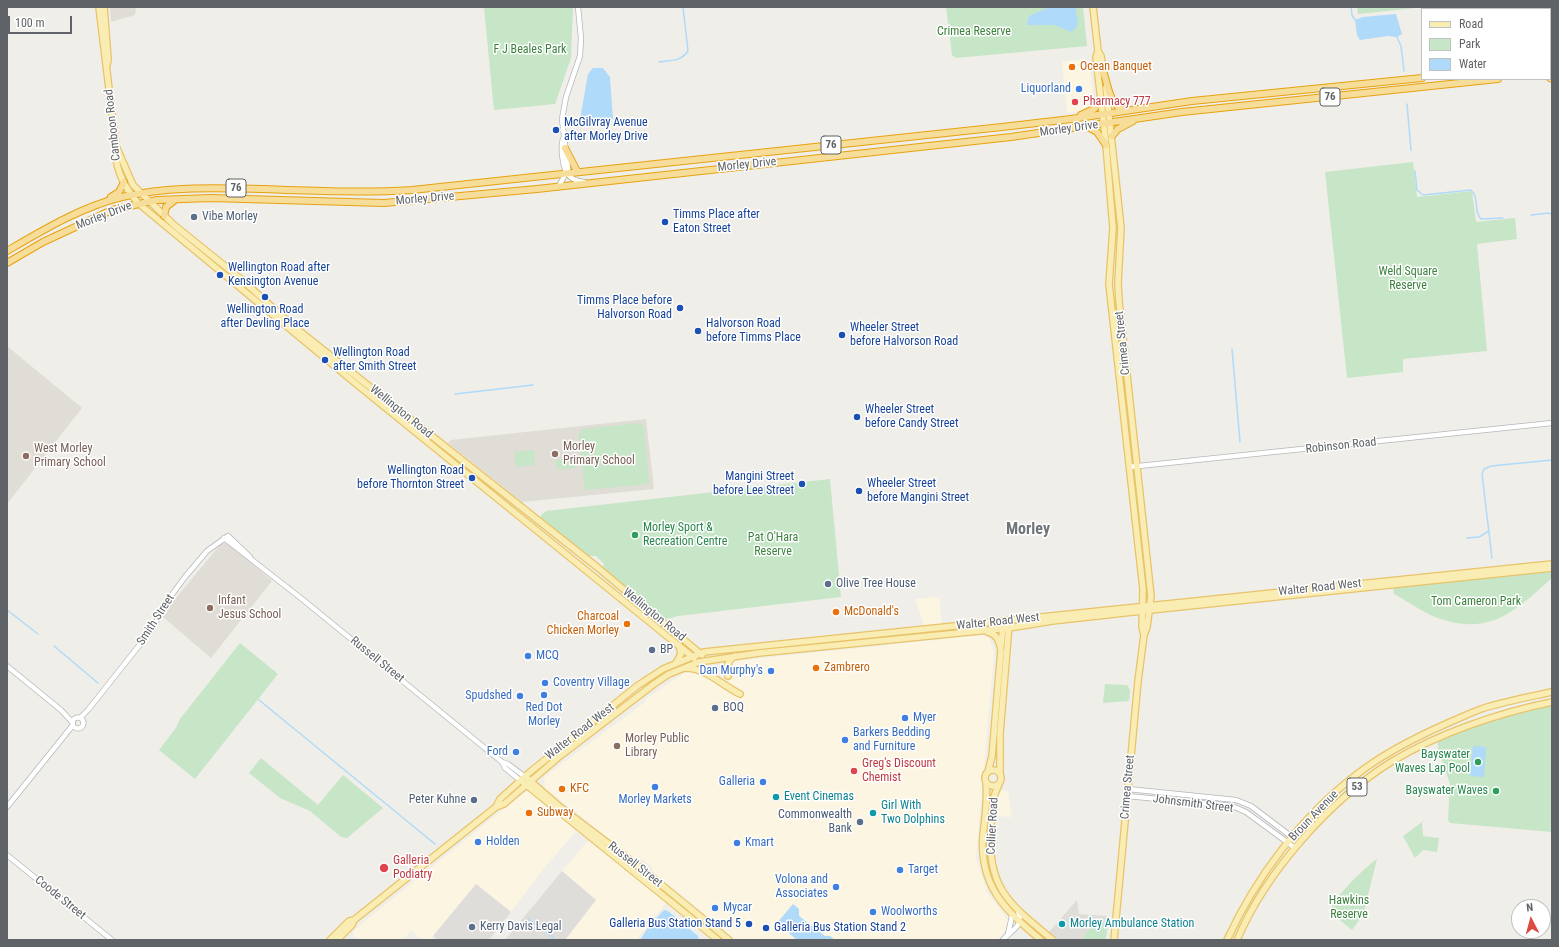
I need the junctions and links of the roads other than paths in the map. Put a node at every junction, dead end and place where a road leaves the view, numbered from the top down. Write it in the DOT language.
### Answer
graph roads {
  1 [pos="100,7"];
  2 [pos="104,7"];
  3 [pos="578,7"];
  4 [pos="1093,7"];
  5 [pos="1098,51"];
  6 [pos="107,66"];
  7 [pos="1103,71"];
  8 [pos="1421,78"];
  9 [pos="1488,80"];
  10 [pos="1101,102"];
  11 [pos="1125,111"];
  12 [pos="1109,114"];
  13 [pos="1102,115"];
  14 [pos="1071,119"];
  15 [pos="1136,119"];
  16 [pos="1110,123"];
  17 [pos="1103,125"];
  18 [pos="1088,127"];
  19 [pos="1112,136"];
  20 [pos="563,139"];
  21 [pos="1106,145"];
  22 [pos="116,146"];
  23 [pos="565,148"];
  24 [pos="577,171"];
  25 [pos="566,173"];
  26 [pos="124,182"];
  27 [pos="589,183"];
  28 [pos="559,186"];
  29 [pos="366,192"];
  30 [pos="141,194"];
  31 [pos="131,195"];
  32 [pos="180,198"];
  33 [pos="149,202"];
  34 [pos="377,202"];
  35 [pos="138,203"];
  36 [pos="73,216"];
  37 [pos="164,216"];
  38 [pos="29,238"];
  39 [pos="34,247"];
  40 [pos="7,251"];
  41 [pos="7,263"];
  42 [pos="1552,423"];
  43 [pos="1137,466"];
  44 [pos="1129,467"];
  45 [pos="226,537"];
  46 [pos="1552,564"];
  47 [pos="1552,568"];
  48 [pos="1150,608"];
  49 [pos="1143,609"];
  50 [pos="1006,622"];
  51 [pos="1006,629"];
  52 [pos="984,631"];
  53 [pos="1144,635"];
  54 [pos="679,644"];
  55 [pos="1000,650"];
  56 [pos="700,653"];
  57 [pos="693,656"];
  58 [pos="735,656"];
  59 [pos="709,660"];
  60 [pos="699,662"];
  61 [pos="676,663"];
  62 [pos="7,666"];
  63 [pos="683,668"];
  64 [pos="728,676"];
  65 [pos="1552,692"];
  66 [pos="740,694"];
  67 [pos="1552,702"];
  68 [pos="61,710"];
  69 [pos="80,719"];
  70 [pos="73,724"];
  71 [pos="78,728"];
  72 [pos="67,734"];
  73 [pos="988,772"];
  74 [pos="1000,774"];
  75 [pos="523,779"];
  76 [pos="986,782"];
  77 [pos="528,783"];
  78 [pos="999,784"];
  79 [pos="1128,789"];
  80 [pos="1127,796"];
  81 [pos="7,807"];
  82 [pos="496,807"];
  83 [pos="1292,837"];
  84 [pos="1288,842"];
  85 [pos="1295,848"];
  86 [pos="7,855"];
  87 [pos="1018,912"];
  88 [pos="1012,916"];
  89 [pos="354,920"];
  90 [pos="1020,923"];
  91 [pos="1008,934"];
  92 [pos="112,940"];
  93 [pos="330,940"];
  94 [pos="337,940"];
  95 [pos="718,940"];
  96 [pos="729,940"];
  97 [pos="1003,940"];
  98 [pos="1041,940"];
  99 [pos="1054,940"];
  100 [pos="1114,940"];
  101 [pos="1227,940"];
  102 [pos="1237,940"];
  1 -- 6 [label="main road, Camboon Road"];
  2 -- 6 [label="main road, Camboon Road"];
  3 -- 20 [label="street"];
  4 -- 5 [label="main road, Crimea Street"];
  5 -- 7 [label="main road, Crimea Street"];
  5 -- 10 [label="main road, Crimea Street"];
  6 -- 22 [label="main road, Camboon Road"];
  7 -- 11 [label="highway"];
  7 -- 12 [label="main road, Crimea Street"];
  8 -- 11 [label="highway, Morley Drive / 76"];
  9 -- 15 [label="highway, Morley Drive / 76"];
  10 -- 13 [label="main road, Crimea Street"];
  10 -- 14 [label="highway"];
  11 -- 12 [label="highway, Morley Drive / 76"];
  12 -- 13 [label="highway, Morley Drive / 76"];
  12 -- 16 [label="main road, Crimea Street"];
  13 -- 14 [label="highway, Morley Drive / 76"];
  13 -- 17 [label="main road, Crimea Street"];
  14 -- 24 [label="highway, Morley Drive / 76"];
  15 -- 16 [label="highway, Morley Drive / 76"];
  15 -- 19 [label="highway"];
  16 -- 17 [label="highway, Morley Drive / 76"];
  16 -- 19 [label="main road, Crimea Street"];
  17 -- 18 [label="highway, Morley Drive / 76"];
  17 -- 21 [label="main road, Crimea Street"];
  18 -- 21 [label="highway"];
  18 -- 27 [label="highway, Morley Drive / 76"];
  19 -- 43 [label="main road, Crimea Street"];
  20 -- 23 [label="street"];
  20 -- 25 [label="street"];
  21 -- 44 [label="main road, Crimea Street"];
  22 -- 26 [label="main road, Camboon Road"];
  22 -- 30 [label="main road, Wellington Road"];
  23 -- 24 [label="highway"];
  23 -- 25 [label="street"];
  24 -- 25 [label="highway, Morley Drive / 76"];
  25 -- 27 [label="street"];
  25 -- 28 [label="street"];
  25 -- 29 [label="highway, Morley Drive / 76"];
  26 -- 31 [label="main road, Camboon Road"];
  26 -- 36 [label="highway"];
  27 -- 28 [label="highway, Morley Drive / 76"];
  28 -- 34 [label="highway, Morley Drive / 76"];
  29 -- 30 [label="highway, Morley Drive / 76"];
  29 -- 34 [label="highway"];
  30 -- 31 [label="highway, Morley Drive / 76"];
  30 -- 33 [label="main road, Wellington Road"];
  31 -- 35 [label="main road, Camboon Road"];
  31 -- 36 [label="highway, Morley Drive / 76"];
  32 -- 33 [label="highway, Morley Drive / 76"];
  32 -- 34 [label="highway, Morley Drive / 76"];
  32 -- 37 [label="highway"];
  33 -- 35 [label="highway, Morley Drive / 76"];
  33 -- 37 [label="main road, Wellington Road"];
  35 -- 39 [label="highway, Morley Drive / 76"];
  35 -- 54 [label="main road, Wellington Road"];
  36 -- 38 [label="highway, Morley Drive / 76"];
  37 -- 56 [label="main road, Wellington Road"];
  38 -- 39 [label="highway"];
  38 -- 40 [label="highway, Morley Drive / 76"];
  39 -- 41 [label="highway, Morley Drive / 76"];
  42 -- 43 [label="street, Robinson Road"];
  43 -- 44 [label="street, Robinson Road"];
  43 -- 48 [label="main road, Crimea Street"];
  44 -- 49 [label="main road, Crimea Street"];
  45 -- 69 [label="street, Smith Street"];
  45 -- 75 [label="street, Russell Street"];
  46 -- 48 [label="main road, Walter Road West"];
  47 -- 48 [label="main road, Walter Road West"];
  48 -- 49 [label="main road, Walter Road West"];
  48 -- 53 [label="main road, Crimea Street"];
  49 -- 50 [label="main road, Walter Road West"];
  49 -- 51 [label="main road, Walter Road West"];
  49 -- 53 [label="main road, Crimea Street"];
  50 -- 51 [label="main road"];
  50 -- 56 [label="main road, Walter Road West"];
  51 -- 52 [label="main road, Walter Road West"];
  51 -- 55 [label="main road"];
  51 -- 74 [label="main road"];
  52 -- 55 [label="main road"];
  52 -- 58 [label="main road, Walter Road West"];
  53 -- 79 [label="main road, Crimea Street"];
  54 -- 57 [label="main road, Wellington Road"];
  54 -- 61 [label="main road"];
  55 -- 73 [label="main road"];
  56 -- 57 [label="main road, Walter Road West"];
  56 -- 59 [label="main road, Wellington Road"];
  57 -- 60 [label="main road, Wellington Road"];
  57 -- 61 [label="main road, Walter Road West"];
  58 -- 59 [label="main road, Walter Road West"];
  58 -- 64 [label="main road"];
  59 -- 60 [label="main road, Walter Road West"];
  60 -- 63 [label="main road, Walter Road West"];
  61 -- 75 [label="main road, Walter Road West"];
  62 -- 68 [label="street"];
  63 -- 66 [label="main road"];
  63 -- 77 [label="main road, Walter Road West"];
  65 -- 83 [label="main road, Broun Avenue / 53"];
  67 -- 85 [label="main road, Broun Avenue / 53"];
  68 -- 69 [label="street"];
  68 -- 70 [label="street"];
  69 -- 70 [label="street"];
  69 -- 71 [label="street"];
  70 -- 71 [label="street"];
  70 -- 72 [label="street"];
  71 -- 72 [label="street"];
  72 -- 81 [label="street"];
  73 -- 74 [label="main road"];
  73 -- 76 [label="main road"];
  74 -- 78 [label="main road"];
  75 -- 77 [label="main road, Russell Street"];
  75 -- 82 [label="main road, Walter Road West"];
  76 -- 78 [label="main road"];
  76 -- 88 [label="main road, Collier Road"];
  77 -- 82 [label="main road, Walter Road West"];
  77 -- 95 [label="main road, Russell Street"];
  77 -- 96 [label="main road, Russell Street"];
  78 -- 87 [label="main road, Collier Road"];
  79 -- 80 [label="main road, Crimea Street"];
  79 -- 83 [label="street, Johnsmith Street"];
  80 -- 84 [label="street, Johnsmith Street"];
  80 -- 100 [label="main road, Crimea Street"];
  82 -- 89 [label="main road, Walter Road West"];
  83 -- 84 [label="main road, Broun Avenue / 53"];
  84 -- 85 [label="street, Johnsmith Street"];
  84 -- 101 [label="main road, Broun Avenue / 53"];
  85 -- 102 [label="main road, Broun Avenue / 53"];
  86 -- 92 [label="street, Coode Street"];
  87 -- 90 [label="street"];
  87 -- 99 [label="main road, Collier Road"];
  88 -- 90 [label="main road, Collier Road"];
  88 -- 91 [label="street"];
  89 -- 93 [label="main road, Walter Road West"];
  89 -- 94 [label="main road, Walter Road West"];
  90 -- 91 [label="street"];
  90 -- 98 [label="main road, Collier Road"];
  91 -- 97 [label="street"];
}
